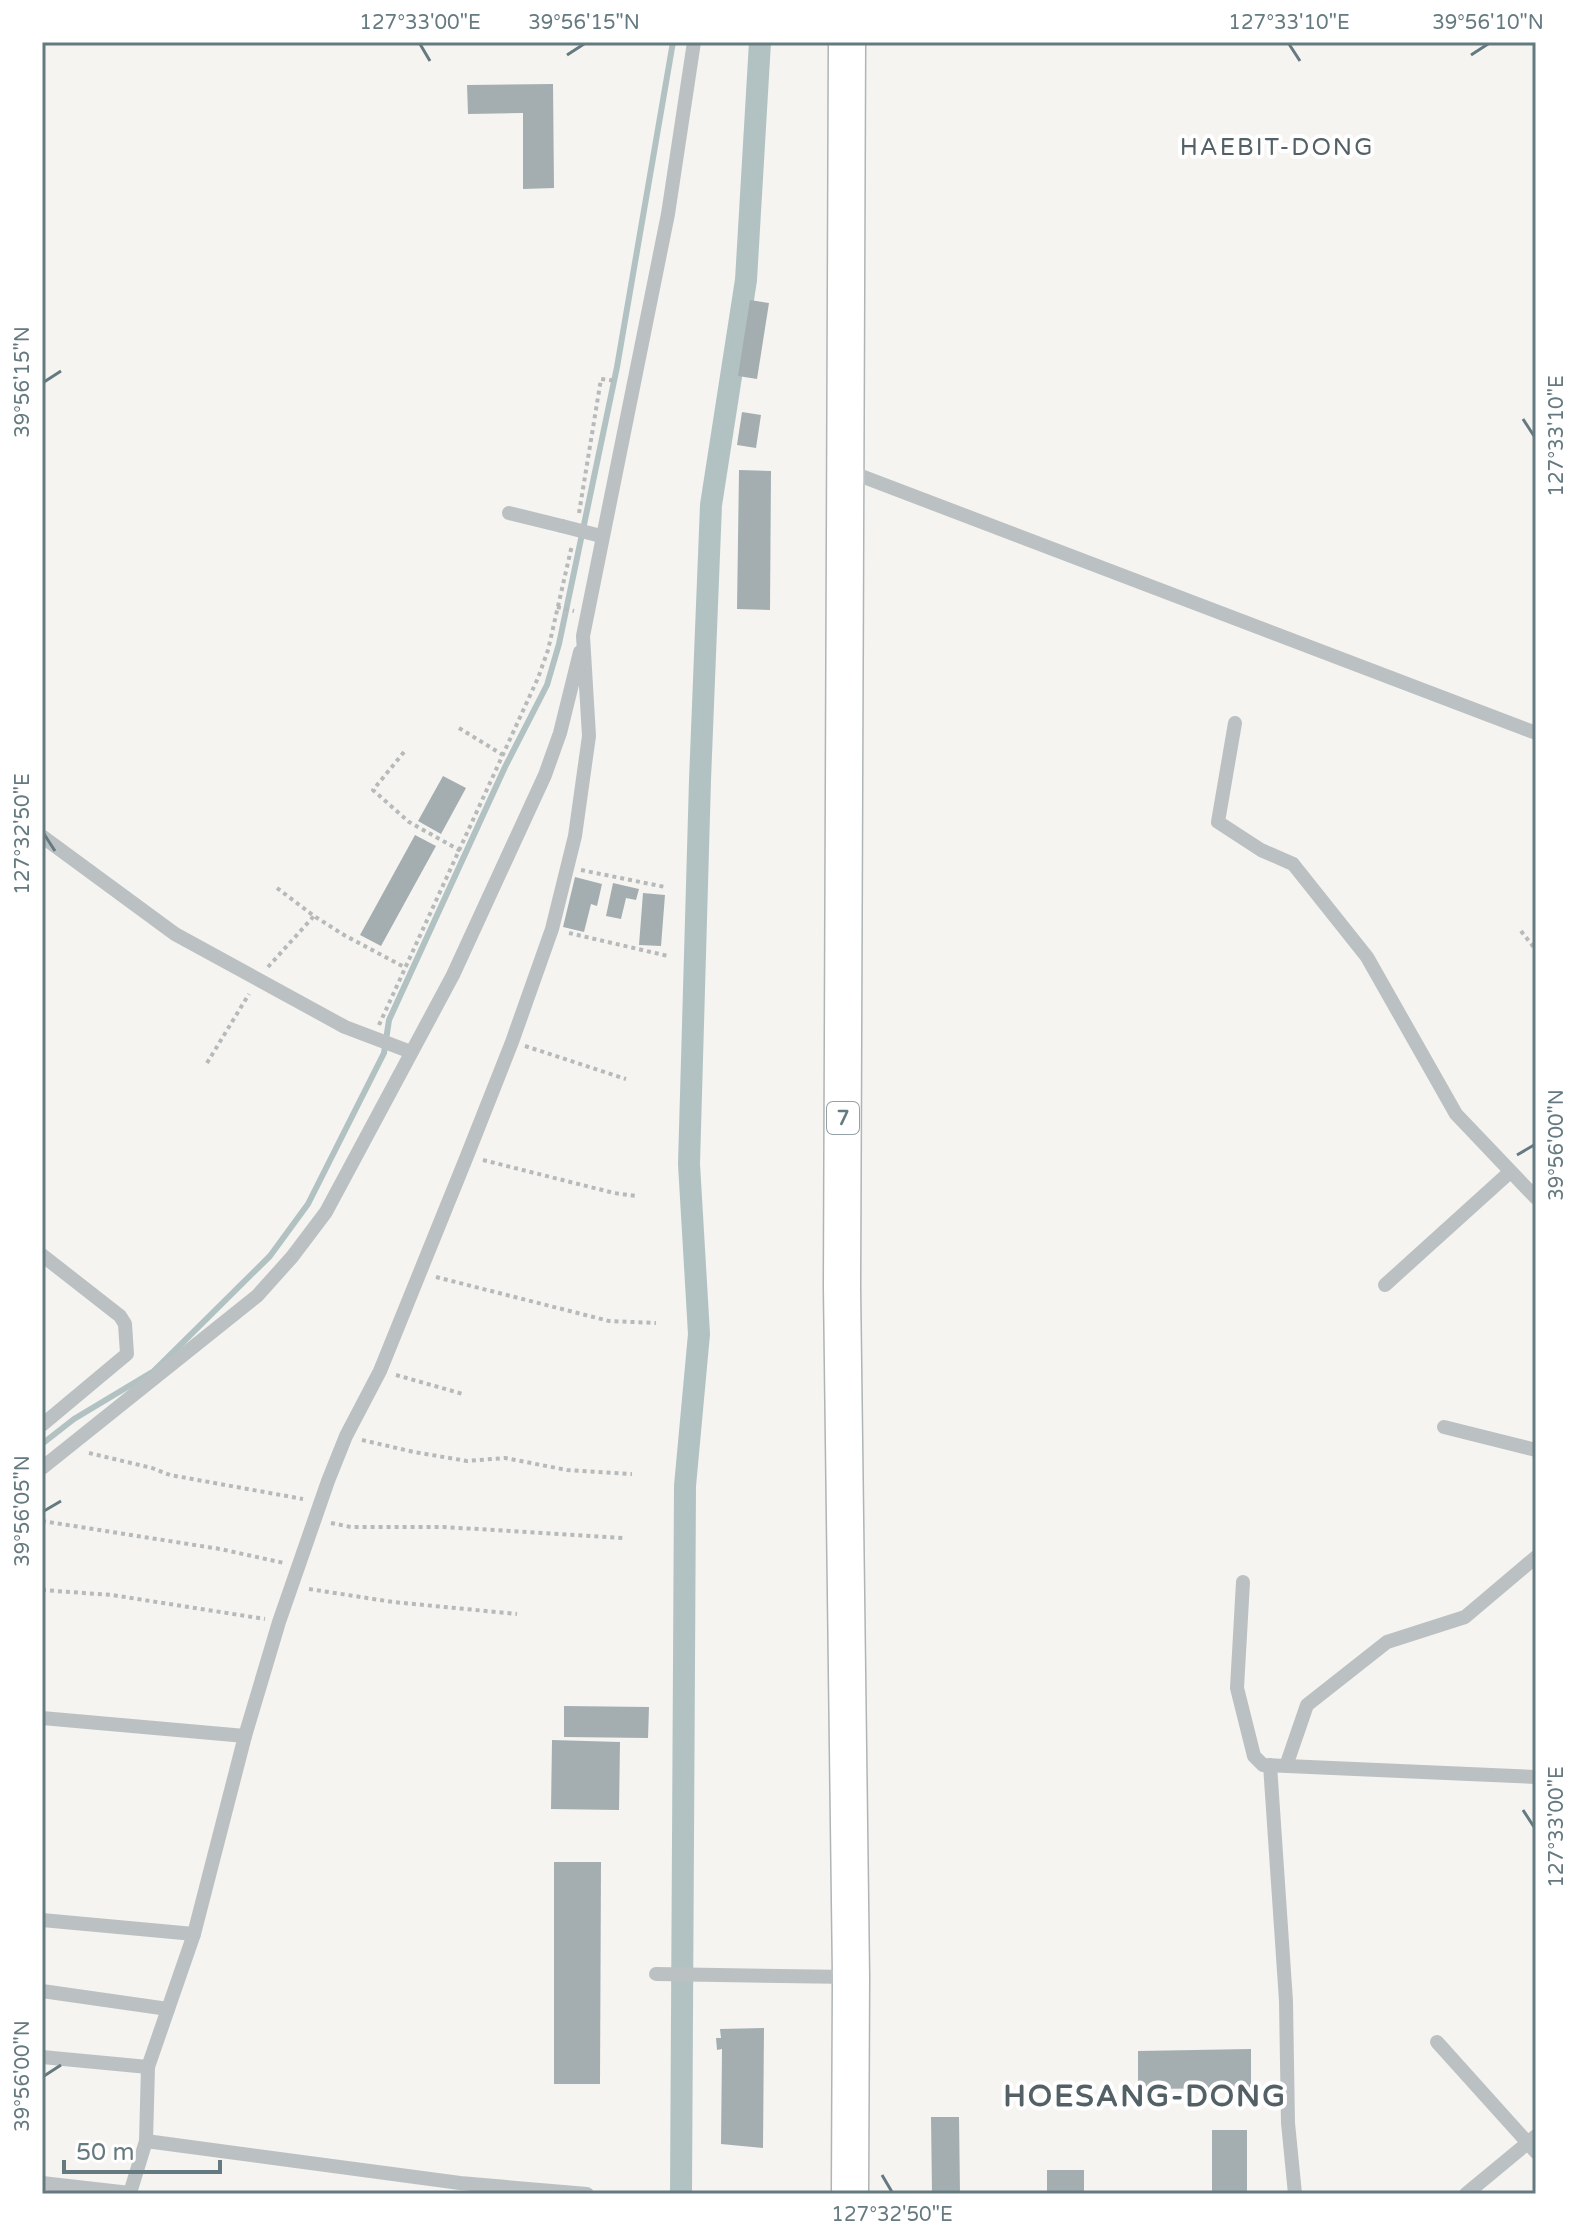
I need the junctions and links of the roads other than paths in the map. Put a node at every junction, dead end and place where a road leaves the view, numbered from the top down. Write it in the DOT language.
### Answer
graph roads {
  1 [pos="694,42"];
  2 [pos="847,42"];
  3 [pos="843,470"];
  4 [pos="509,513"];
  5 [pos="601,536"];
  6 [pos="583,636"];
  7 [pos="1235,723"];
  8 [pos="560,733"];
  9 [pos="1536,733"];
  10 [pos="589,736"];
  11 [pos="43,837"];
  12 [pos="411,1052"];
  13 [pos="1510,1172"];
  14 [pos="1536,1198"];
  15 [pos="42,1255"];
  16 [pos="1385,1285"];
  17 [pos="42,1425"];
  18 [pos="1444,1427"];
  19 [pos="1536,1450"];
  20 [pos="42,1468"];
  21 [pos="1536,1557"];
  22 [pos="1243,1582"];
  23 [pos="42,1718"];
  24 [pos="245,1736"];
  25 [pos="1270,1765"];
  26 [pos="1286,1766"];
  27 [pos="1536,1777"];
  28 [pos="42,1920"];
  29 [pos="194,1934"];
  30 [pos="656,1974"];
  31 [pos="851,1977"];
  32 [pos="42,1991"];
  33 [pos="168,2009"];
  34 [pos="1437,2042"];
  35 [pos="42,2057"];
  36 [pos="148,2067"];
  37 [pos="146,2141"];
  38 [pos="1533,2144"];
  39 [pos="42,2183"];
  40 [pos="587,2194"];
  41 [pos="850,2194"];
  42 [pos="1295,2194"];
  43 [pos="1466,2194"];
  1 -- 5 [label="street"];
  2 -- 3 [label="highway, 7"];
  3 -- 9 [label="street"];
  3 -- 31 [label="highway, 7"];
  4 -- 5 [label="street, bridge"];
  5 -- 6 [label="street"];
  6 -- 8 [label="street"];
  6 -- 10 [label="street"];
  7 -- 13 [label="street"];
  8 -- 10 [label="street"];
  8 -- 12 [label="street"];
  10 -- 24 [label="street"];
  11 -- 12 [label="street"];
  12 -- 20 [label="street"];
  13 -- 14 [label="street"];
  13 -- 16 [label="street"];
  15 -- 17 [label="street"];
  18 -- 19 [label="street"];
  21 -- 26 [label="street"];
  22 -- 25 [label="street"];
  23 -- 24 [label="street"];
  24 -- 29 [label="street"];
  25 -- 26 [label="street"];
  25 -- 42 [label="street"];
  26 -- 27 [label="street"];
  28 -- 29 [label="street"];
  29 -- 33 [label="street"];
  30 -- 31 [label="street"];
  31 -- 41 [label="highway, 7"];
  32 -- 33 [label="street"];
  33 -- 36 [label="street"];
  34 -- 38 [label="street"];
  35 -- 36 [label="street"];
  36 -- 37 [label="street"];
  37 -- 39 [label="street"];
  37 -- 40 [label="street"];
  38 -- 43 [label="street"];
}
